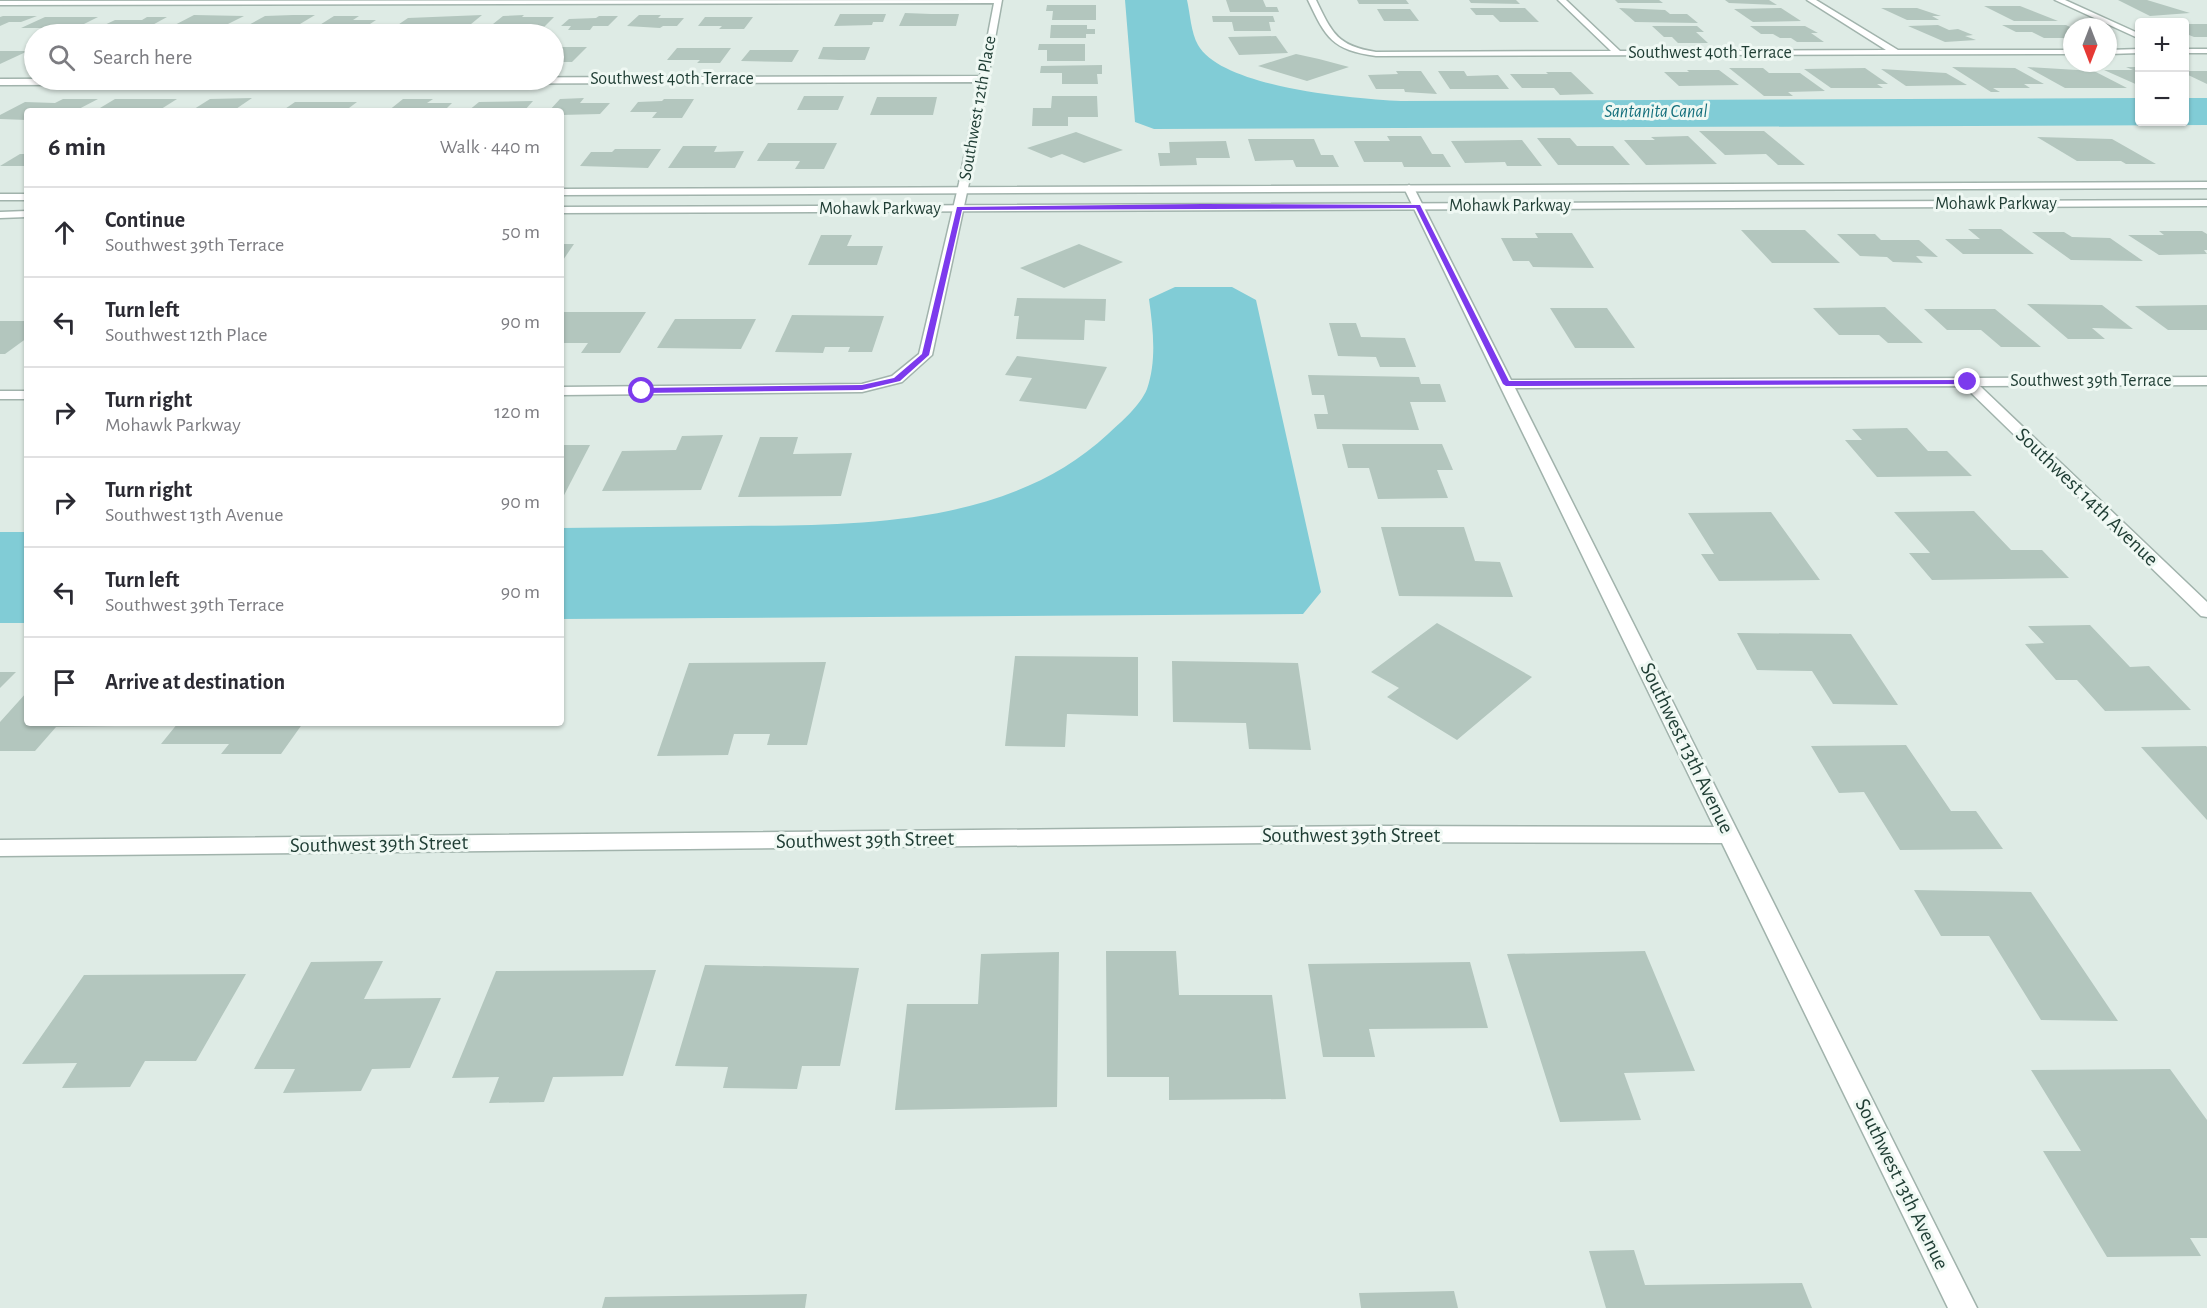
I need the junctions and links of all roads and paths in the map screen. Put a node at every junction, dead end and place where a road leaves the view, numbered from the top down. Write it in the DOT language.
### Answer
graph roads {
  1 [pos="998,0"];
  2 [pos="1312,0"];
  3 [pos="1562,0"];
  4 [pos="1811,0"];
  5 [pos="2059,0"];
  6 [pos="0,3"];
  7 [pos="2135,35"];
  8 [pos="2135,51"];
  9 [pos="2189,51"];
  10 [pos="2207,51"];
  11 [pos="1895,52"];
  12 [pos="2063,52"];
  13 [pos="2117,52"];
  14 [pos="1619,54"];
  15 [pos="983,79"];
  16 [pos="564,80"];
  17 [pos="0,82"];
  18 [pos="24,82"];
  19 [pos="2207,185"];
  20 [pos="1409,188"];
  21 [pos="963,190"];
  22 [pos="564,192"];
  23 [pos="0,197"];
  24 [pos="24,197"];
  25 [pos="2207,203"];
  26 [pos="1418,206"];
  27 [pos="959,209"];
  28 [pos="564,210"];
  29 [pos="24,214"];
  30 [pos="0,215"];
  31 [pos="2207,381"];
  32 [pos="1968,382"];
  33 [pos="1506,384"];
  34 [pos="564,391"];
  35 [pos="0,395"];
  36 [pos="24,395"];
  37 [pos="2207,612"];
  38 [pos="1730,835"];
  39 [pos="0,848"];
  40 [pos="1963,1308"];
  1 -- 6 [label="street"];
  1 -- 15 [label="street, Southwest 12th Place"];
  2 -- 14 [label="street, Southwest 40th Terrace"];
  3 -- 14 [label="street"];
  4 -- 11 [label="street"];
  5 -- 7 [label="street"];
  8 -- 13 [label="street"];
  9 -- 10 [label="street"];
  11 -- 12 [label="street, Southwest 40th Terrace"];
  11 -- 14 [label="street, Southwest 40th Terrace"];
  15 -- 16 [label="street, Southwest 40th Terrace"];
  15 -- 21 [label="street, Southwest 12th Place"];
  17 -- 18 [label="street, Southwest 40th Terrace"];
  19 -- 20 [label="street, Mohawk Parkway"];
  20 -- 21 [label="street, Mohawk Parkway"];
  20 -- 26 [label="street, Southwest 13th Avenue"];
  21 -- 22 [label="street, Mohawk Parkway"];
  21 -- 27 [label="street, Southwest 12th Place"];
  23 -- 24 [label="street"];
  25 -- 26 [label="street, Mohawk Parkway"];
  26 -- 27 [label="street, Mohawk Parkway"];
  26 -- 33 [label="street, Southwest 13th Avenue"];
  27 -- 28 [label="street, Mohawk Parkway"];
  27 -- 34 [label="street, Southwest 12th Place"];
  29 -- 30 [label="street"];
  31 -- 32 [label="street, Southwest 39th Terrace"];
  32 -- 33 [label="street, Southwest 39th Terrace"];
  32 -- 37 [label="street, Southwest 14th Avenue"];
  33 -- 38 [label="street, Southwest 13th Avenue"];
  35 -- 36 [label="street"];
  38 -- 39 [label="street, Southwest 39th Street"];
  38 -- 40 [label="street, Southwest 13th Avenue"];
}
